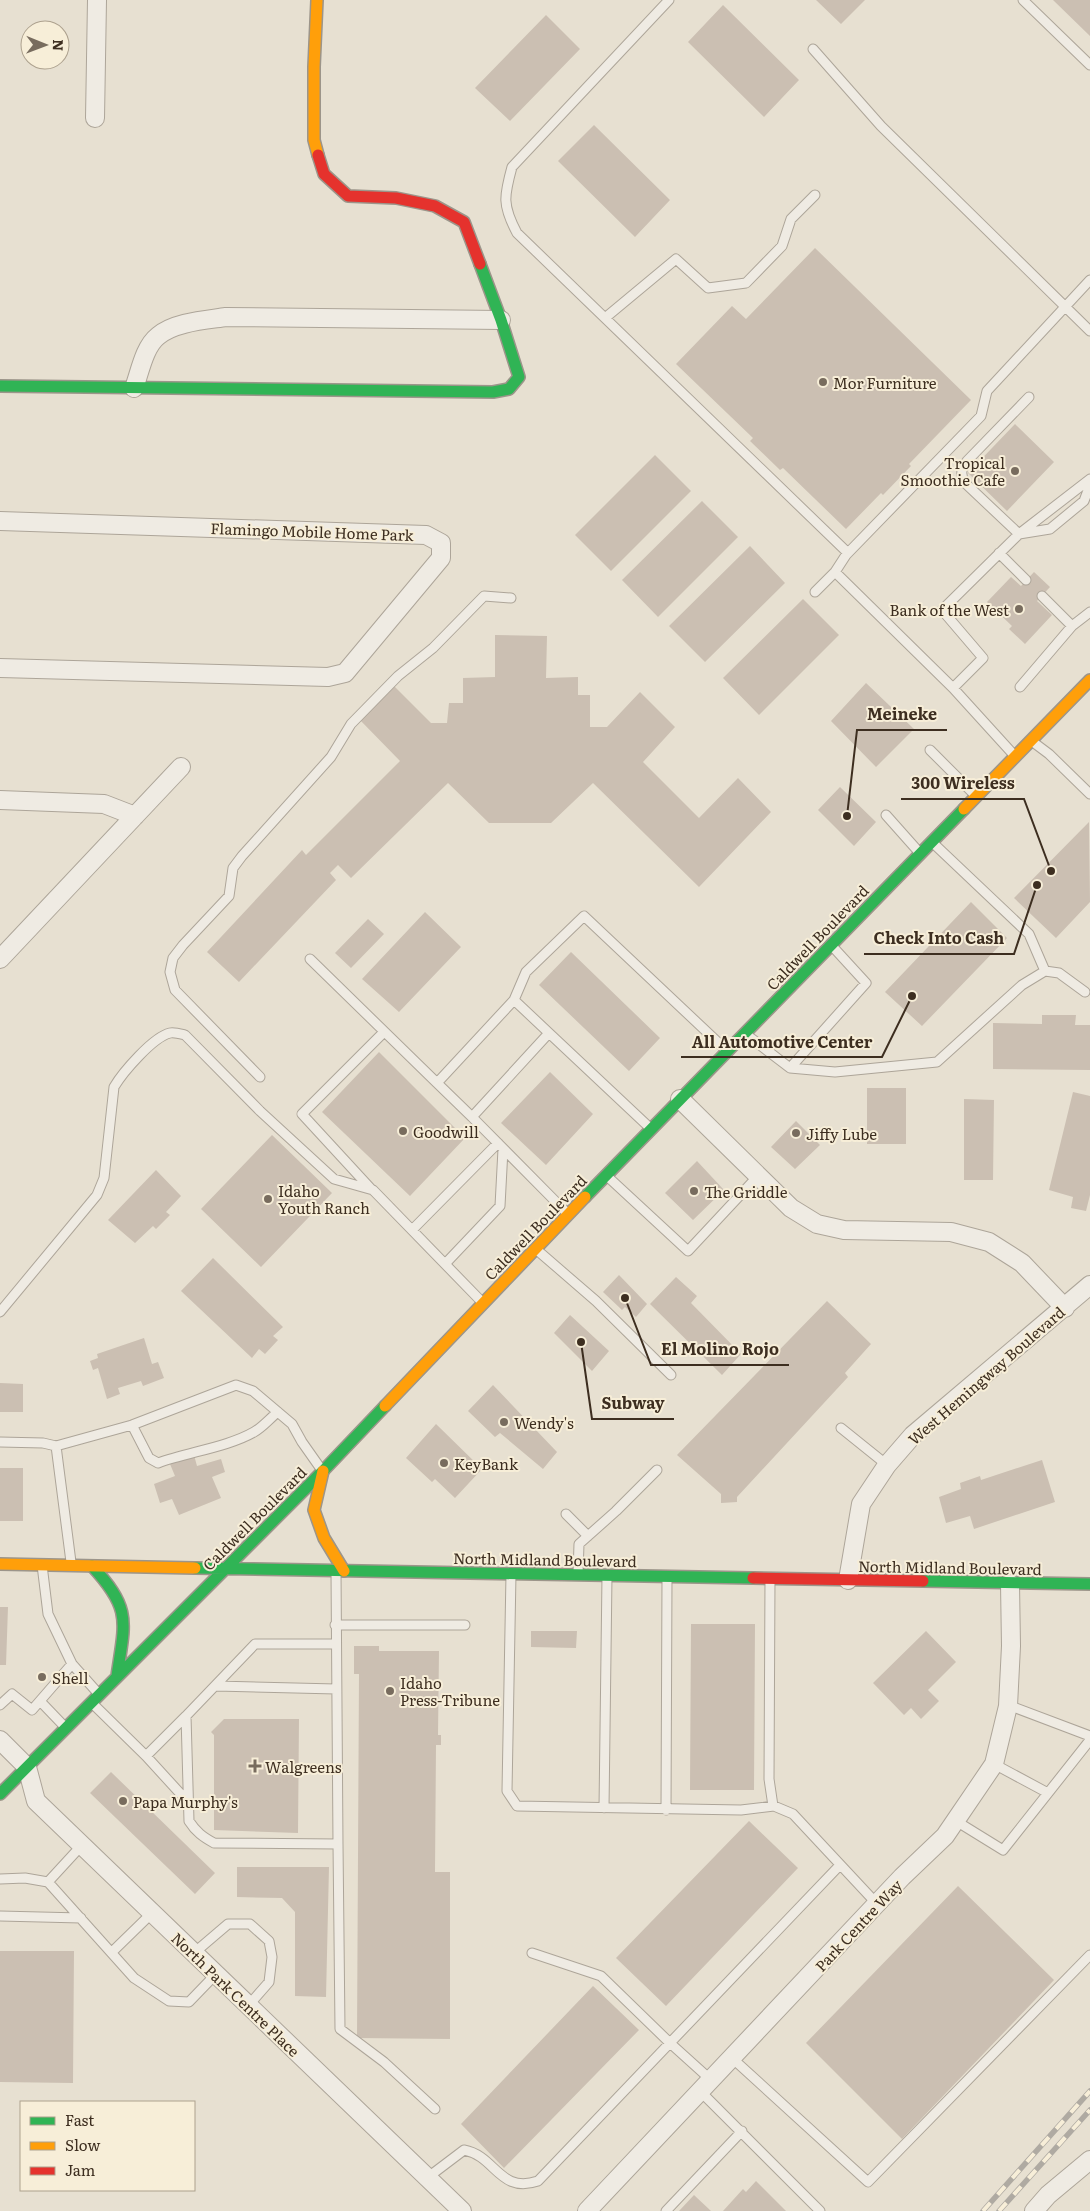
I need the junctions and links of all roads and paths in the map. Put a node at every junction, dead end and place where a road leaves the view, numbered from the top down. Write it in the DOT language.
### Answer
graph roads {
  1 [pos="97,0"];
  2 [pos="317,0"];
  3 [pos="669,0"];
  4 [pos="1023,0"];
  5 [pos="813,48"];
  6 [pos="1090,65"];
  7 [pos="95,118"];
  8 [pos="815,195"];
  9 [pos="1090,280"];
  10 [pos="1065,306"];
  11 [pos="605,318"];
  12 [pos="501,320"];
  13 [pos="1090,331"];
  14 [pos="0,386"];
  15 [pos="134,388"];
  16 [pos="1029,397"];
  17 [pos="1090,479"];
  18 [pos="1090,484"];
  19 [pos="0,521"];
  20 [pos="1019,534"];
  21 [pos="848,553"];
  22 [pos="999,553"];
  23 [pos="835,572"];
  24 [pos="1026,580"];
  25 [pos="815,592"];
  26 [pos="1042,596"];
  27 [pos="511,598"];
  28 [pos="1090,612"];
  29 [pos="1072,626"];
  30 [pos="0,668"];
  31 [pos="1090,680"];
  32 [pos="1020,687"];
  33 [pos="953,688"];
  34 [pos="1031,740"];
  35 [pos="930,750"];
  36 [pos="1015,756"];
  37 [pos="181,767"];
  38 [pos="1090,794"];
  39 [pos="976,796"];
  40 [pos="0,800"];
  41 [pos="886,815"];
  42 [pos="135,816"];
  43 [pos="932,841"];
  44 [pos="920,853"];
  45 [pos="831,945"];
  46 [pos="0,959"];
  47 [pos="310,960"];
  48 [pos="1045,971"];
  49 [pos="1085,992"];
  50 [pos="514,1000"];
  51 [pos="384,1032"];
  52 [pos="549,1033"];
  53 [pos="744,1033"];
  54 [pos="726,1051"];
  55 [pos="790,1068"];
  56 [pos="260,1077"];
  57 [pos="437,1083"];
  58 [pos="680,1099"];
  59 [pos="472,1117"];
  60 [pos="651,1129"];
  61 [pos="501,1146"];
  62 [pos="606,1176"];
  63 [pos="758,1176"];
  64 [pos="373,1190"];
  65 [pos="568,1214"];
  66 [pos="412,1230"];
  67 [pos="535,1248"];
  68 [pos="445,1264"];
  69 [pos="1090,1285"];
  70 [pos="483,1303"];
  71 [pos="1065,1308"];
  72 [pos="0,1312"];
  73 [pos="671,1375"];
  74 [pos="278,1412"];
  75 [pos="132,1425"];
  76 [pos="841,1428"];
  77 [pos="0,1442"];
  78 [pos="56,1446"];
  79 [pos="887,1465"];
  80 [pos="657,1470"];
  81 [pos="323,1471"];
  82 [pos="566,1514"];
  83 [pos="588,1536"];
  84 [pos="0,1564"];
  85 [pos="42,1565"];
  86 [pos="71,1565"];
  87 [pos="92,1566"];
  88 [pos="225,1568"];
  89 [pos="340,1571"];
  90 [pos="511,1574"];
  91 [pos="578,1576"];
  92 [pos="607,1576"];
  93 [pos="667,1577"];
  94 [pos="770,1578"];
  95 [pos="848,1580"];
  96 [pos="1010,1584"];
  97 [pos="1090,1584"];
  98 [pos="335,1625"];
  99 [pos="465,1625"];
  100 [pos="336,1644"];
  101 [pos="72,1664"];
  102 [pos="117,1676"];
  103 [pos="216,1686"];
  104 [pos="336,1689"];
  105 [pos="95,1698"];
  106 [pos="40,1701"];
  107 [pos="1008,1704"];
  108 [pos="0,1705"];
  109 [pos="186,1716"];
  110 [pos="66,1728"];
  111 [pos="1090,1736"];
  112 [pos="0,1740"];
  113 [pos="1090,1740"];
  114 [pos="146,1756"];
  115 [pos="994,1764"];
  116 [pos="27,1767"];
  117 [pos="1048,1793"];
  118 [pos="0,1794"];
  119 [pos="188,1802"];
  120 [pos="772,1806"];
  121 [pos="604,1808"];
  122 [pos="666,1810"];
  123 [pos="956,1820"];
  124 [pos="338,1844"];
  125 [pos="82,1845"];
  126 [pos="840,1865"];
  127 [pos="0,1879"];
  128 [pos="48,1882"];
  129 [pos="877,1904"];
  130 [pos="152,1913"];
  131 [pos="0,1916"];
  132 [pos="81,1918"];
  133 [pos="112,1952"];
  134 [pos="532,1953"];
  135 [pos="194,1954"];
  136 [pos="1090,1955"];
  137 [pos="216,1974"];
  138 [pos="248,2006"];
  139 [pos="670,2043"];
  140 [pos="732,2058"];
  141 [pos="706,2085"];
  142 [pos="435,2109"];
  143 [pos="742,2131"];
  144 [pos="1090,2160"];
  145 [pos="427,2178"];
  146 [pos="462,2211"];
  147 [pos="587,2211"];
  148 [pos="666,2211"];
  149 [pos="820,2211"];
  150 [pos="1034,2211"];
  1 -- 7 [label="street"];
  2 -- 12 [label="main road"];
  3 -- 11 [label="lane"];
  4 -- 6 [label="lane"];
  5 -- 10 [label="lane"];
  8 -- 11 [label="lane"];
  9 -- 10 [label="lane"];
  10 -- 13 [label="lane"];
  10 -- 21 [label="lane"];
  11 -- 21 [label="lane"];
  12 -- 15 [label="street"];
  12 -- 15 [label="main road"];
  14 -- 15 [label="main road"];
  16 -- 20 [label="lane"];
  17 -- 20 [label="lane"];
  18 -- 20 [label="lane"];
  19 -- 30 [label="street, Flamingo Mobile Home Park"];
  20 -- 22 [label="lane"];
  21 -- 23 [label="lane"];
  22 -- 24 [label="lane"];
  22 -- 33 [label="lane"];
  23 -- 25 [label="lane"];
  23 -- 33 [label="lane"];
  26 -- 29 [label="lane"];
  27 -- 56 [label="lane"];
  28 -- 29 [label="lane"];
  29 -- 32 [label="lane"];
  31 -- 34 [label="main road, Caldwell Boulevard"];
  33 -- 36 [label="lane"];
  34 -- 36 [label="main road, Caldwell Boulevard"];
  34 -- 38 [label="lane"];
  35 -- 39 [label="lane"];
  36 -- 39 [label="main road, Caldwell Boulevard"];
  37 -- 42 [label="street"];
  39 -- 43 [label="main road, Caldwell Boulevard"];
  40 -- 42 [label="street"];
  41 -- 44 [label="lane"];
  42 -- 46 [label="street"];
  43 -- 44 [label="main road, Caldwell Boulevard"];
  43 -- 48 [label="lane"];
  44 -- 45 [label="main road, Caldwell Boulevard"];
  45 -- 53 [label="main road, Caldwell Boulevard"];
  45 -- 55 [label="lane"];
  47 -- 51 [label="lane"];
  48 -- 49 [label="lane"];
  48 -- 55 [label="lane"];
  50 -- 52 [label="lane"];
  50 -- 54 [label="lane"];
  50 -- 57 [label="lane"];
  51 -- 57 [label="lane"];
  51 -- 64 [label="lane"];
  52 -- 59 [label="lane"];
  52 -- 60 [label="lane"];
  53 -- 54 [label="main road, Caldwell Boulevard"];
  53 -- 55 [label="lane"];
  54 -- 58 [label="main road, Caldwell Boulevard"];
  57 -- 59 [label="lane"];
  58 -- 60 [label="main road, Caldwell Boulevard"];
  58 -- 63 [label="street"];
  59 -- 61 [label="lane"];
  60 -- 62 [label="main road, Caldwell Boulevard"];
  61 -- 65 [label="lane"];
  61 -- 66 [label="lane"];
  61 -- 68 [label="lane"];
  62 -- 63 [label="lane"];
  62 -- 65 [label="main road, Caldwell Boulevard"];
  63 -- 71 [label="street"];
  64 -- 66 [label="lane"];
  64 -- 72 [label="lane"];
  65 -- 67 [label="main road, Caldwell Boulevard"];
  66 -- 68 [label="lane"];
  67 -- 70 [label="main road, Caldwell Boulevard"];
  67 -- 73 [label="lane"];
  68 -- 70 [label="lane"];
  69 -- 71 [label="street, West Hemingway Boulevard"];
  70 -- 81 [label="main road, Caldwell Boulevard"];
  71 -- 79 [label="street, West Hemingway Boulevard"];
  74 -- 75 [label="lane"];
  74 -- 75 [label="lane"];
  74 -- 81 [label="lane"];
  75 -- 78 [label="lane"];
  76 -- 79 [label="lane"];
  77 -- 78 [label="lane"];
  78 -- 86 [label="lane"];
  79 -- 95 [label="street, West Hemingway Boulevard"];
  80 -- 83 [label="lane"];
  81 -- 88 [label="main road, Caldwell Boulevard"];
  81 -- 89 [label="main road"];
  82 -- 83 [label="lane"];
  83 -- 91 [label="lane"];
  84 -- 85 [label="main road, North Midland Boulevard"];
  85 -- 86 [label="main road, North Midland Boulevard"];
  85 -- 101 [label="lane"];
  86 -- 87 [label="main road, North Midland Boulevard"];
  87 -- 88 [label="main road, North Midland Boulevard"];
  87 -- 102 [label="main road"];
  88 -- 89 [label="main road, North Midland Boulevard"];
  88 -- 102 [label="main road, Caldwell Boulevard"];
  89 -- 90 [label="main road, North Midland Boulevard"];
  89 -- 98 [label="lane"];
  90 -- 91 [label="main road, North Midland Boulevard"];
  90 -- 121 [label="lane"];
  91 -- 92 [label="main road, North Midland Boulevard"];
  92 -- 93 [label="main road, North Midland Boulevard"];
  92 -- 121 [label="lane"];
  93 -- 94 [label="main road, North Midland Boulevard"];
  93 -- 122 [label="lane"];
  94 -- 95 [label="main road, North Midland Boulevard"];
  94 -- 120 [label="lane"];
  95 -- 96 [label="main road, North Midland Boulevard"];
  96 -- 97 [label="main road, North Midland Boulevard"];
  96 -- 107 [label="street, Park Centre Way"];
  98 -- 99 [label="lane"];
  98 -- 100 [label="lane"];
  100 -- 103 [label="lane"];
  100 -- 104 [label="lane"];
  101 -- 105 [label="lane"];
  101 -- 106 [label="lane"];
  102 -- 105 [label="main road, Caldwell Boulevard"];
  103 -- 104 [label="lane"];
  103 -- 109 [label="lane"];
  104 -- 124 [label="lane"];
  105 -- 110 [label="main road, Caldwell Boulevard"];
  105 -- 114 [label="lane"];
  106 -- 108 [label="lane"];
  106 -- 110 [label="lane"];
  107 -- 111 [label="lane"];
  107 -- 115 [label="street, Park Centre Way"];
  109 -- 114 [label="lane"];
  109 -- 119 [label="lane"];
  110 -- 116 [label="main road, Caldwell Boulevard"];
  112 -- 116 [label="street"];
  113 -- 117 [label="lane"];
  114 -- 119 [label="lane"];
  115 -- 117 [label="lane"];
  115 -- 123 [label="street, Park Centre Way"];
  116 -- 118 [label="main road, Caldwell Boulevard"];
  116 -- 125 [label="street, North Park Centre Place"];
  117 -- 123 [label="lane"];
  119 -- 124 [label="lane"];
  120 -- 122 [label="lane"];
  120 -- 126 [label="lane"];
  121 -- 122 [label="lane"];
  123 -- 129 [label="street, Park Centre Way"];
  124 -- 142 [label="lane"];
  125 -- 128 [label="lane"];
  125 -- 130 [label="street, North Park Centre Place"];
  126 -- 129 [label="lane"];
  126 -- 139 [label="lane"];
  127 -- 128 [label="lane"];
  128 -- 132 [label="lane"];
  129 -- 140 [label="street, Park Centre Way"];
  130 -- 133 [label="lane"];
  130 -- 135 [label="street, North Park Centre Place"];
  131 -- 132 [label="lane"];
  132 -- 133 [label="lane"];
  133 -- 137 [label="lane"];
  134 -- 139 [label="lane"];
  135 -- 137 [label="street, North Park Centre Place"];
  135 -- 138 [label="lane"];
  136 -- 140 [label="lane"];
  137 -- 138 [label="street, North Park Centre Place"];
  138 -- 145 [label="street, North Park Centre Place"];
  139 -- 141 [label="lane"];
  139 -- 145 [label="lane"];
  140 -- 141 [label="street, Park Centre Way"];
  141 -- 143 [label="lane"];
  141 -- 147 [label="street, Park Centre Way"];
  143 -- 148 [label="lane"];
  143 -- 149 [label="lane"];
  144 -- 150 [label="street"];
  145 -- 146 [label="street, North Park Centre Place"];
}
